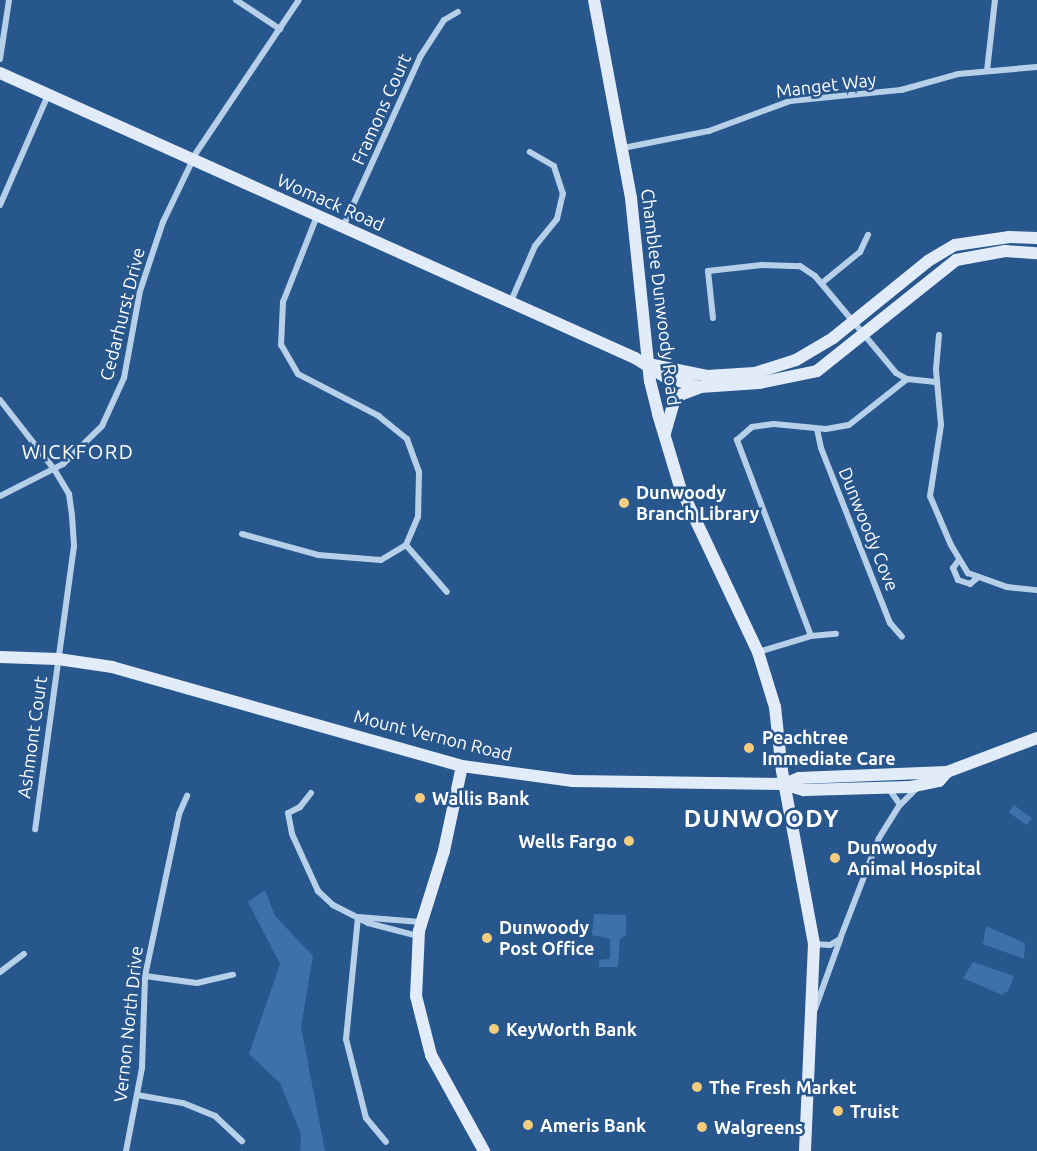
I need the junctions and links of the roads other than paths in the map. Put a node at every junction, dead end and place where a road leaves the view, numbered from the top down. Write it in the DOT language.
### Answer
graph roads {
  1 [pos="9,0"];
  2 [pos="236,0"];
  3 [pos="299,0"];
  4 [pos="594,0"];
  5 [pos="995,0"];
  6 [pos="458,12"];
  7 [pos="280,29"];
  8 [pos="0,59"];
  9 [pos="1037,67"];
  10 [pos="987,70"];
  11 [pos="0,73"];
  12 [pos="48,94"];
  13 [pos="623,148"];
  14 [pos="530,152"];
  15 [pos="192,161"];
  16 [pos="0,205"];
  17 [pos="317,216"];
  18 [pos="343,228"];
  19 [pos="868,235"];
  20 [pos="1037,238"];
  21 [pos="1037,253"];
  22 [pos="822,284"];
  23 [pos="511,301"];
  24 [pos="713,318"];
  25 [pos="853,321"];
  26 [pos="864,333"];
  27 [pos="939,335"];
  28 [pos="648,364"];
  29 [pos="907,379"];
  30 [pos="936,382"];
  31 [pos="700,387"];
  32 [pos="0,400"];
  33 [pos="817,429"];
  34 [pos="664,434"];
  35 [pos="54,469"];
  36 [pos="0,496"];
  37 [pos="242,534"];
  38 [pos="406,545"];
  39 [pos="959,560"];
  40 [pos="976,579"];
  41 [pos="1037,590"];
  42 [pos="447,592"];
  43 [pos="836,634"];
  44 [pos="811,636"];
  45 [pos="902,637"];
  46 [pos="758,652"];
  47 [pos="59,654"];
  48 [pos="0,657"];
  49 [pos="1037,738"];
  50 [pos="462,765"];
  51 [pos="947,772"];
  52 [pos="784,784"];
  53 [pos="918,787"];
  54 [pos="888,788"];
  55 [pos="311,793"];
  56 [pos="187,796"];
  57 [pos="900,805"];
  58 [pos="35,829"];
  59 [pos="358,917"];
  60 [pos="421,922"];
  61 [pos="418,936"];
  62 [pos="840,939"];
  63 [pos="814,944"];
  64 [pos="24,954"];
  65 [pos="0,972"];
  66 [pos="233,975"];
  67 [pos="144,976"];
  68 [pos="814,1012"];
  69 [pos="137,1095"];
  70 [pos="242,1141"];
  71 [pos="386,1142"];
  72 [pos="126,1151"];
  73 [pos="484,1151"];
  74 [pos="805,1151"];
  1 -- 8 [label="street"];
  2 -- 7 [label="street"];
  3 -- 7 [label="street, Cedarhurst Drive"];
  4 -- 13 [label="street, Chamblee Dunwoody Road"];
  5 -- 10 [label="street"];
  6 -- 18 [label="street, Framons Court"];
  7 -- 15 [label="street, Cedarhurst Drive"];
  9 -- 10 [label="street, Manget Way"];
  10 -- 13 [label="street, Manget Way"];
  11 -- 12 [label="street, Womack Road"];
  12 -- 15 [label="street, Womack Road"];
  12 -- 16 [label="street"];
  13 -- 28 [label="street, Chamblee Dunwoody Road"];
  14 -- 23 [label="street"];
  15 -- 17 [label="street, Womack Road"];
  15 -- 35 [label="street, Cedarhurst Drive"];
  17 -- 18 [label="street, Womack Road"];
  17 -- 38 [label="street"];
  18 -- 23 [label="street, Womack Road"];
  19 -- 22 [label="street"];
  20 -- 25 [label="street"];
  21 -- 26 [label="street"];
  22 -- 24 [label="street"];
  22 -- 25 [label="street"];
  23 -- 28 [label="street, Womack Road"];
  25 -- 26 [label="street"];
  25 -- 28 [label="street"];
  26 -- 29 [label="street"];
  26 -- 31 [label="street"];
  27 -- 30 [label="street"];
  28 -- 31 [label="street"];
  28 -- 34 [label="street, Chamblee Dunwoody Road"];
  29 -- 30 [label="street"];
  29 -- 33 [label="street"];
  30 -- 39 [label="street"];
  31 -- 34 [label="street"];
  32 -- 35 [label="street, Ashmont Court"];
  33 -- 44 [label="street"];
  33 -- 45 [label="street, Dunwoody Cove"];
  34 -- 46 [label="street, Chamblee Dunwoody Road"];
  35 -- 36 [label="street, Cedarhurst Drive"];
  35 -- 47 [label="street, Ashmont Court"];
  37 -- 38 [label="street"];
  38 -- 42 [label="street"];
  39 -- 40 [label="street"];
  39 -- 40 [label="street"];
  40 -- 41 [label="street"];
  43 -- 44 [label="street"];
  44 -- 46 [label="street"];
  46 -- 52 [label="street, Chamblee Dunwoody Road"];
  47 -- 48 [label="street, Mount Vernon Road"];
  47 -- 50 [label="street, Mount Vernon Road"];
  47 -- 58 [label="street, Ashmont Court"];
  49 -- 51 [label="street, Mount Vernon Road"];
  50 -- 52 [label="street, Mount Vernon Road"];
  50 -- 60 [label="street"];
  51 -- 52 [label="street, Mount Vernon Road"];
  51 -- 53 [label="street"];
  52 -- 54 [label="street"];
  52 -- 63 [label="street, Chamblee Dunwoody Road"];
  53 -- 54 [label="street"];
  53 -- 57 [label="street"];
  54 -- 57 [label="street"];
  55 -- 59 [label="street"];
  56 -- 67 [label="street, Vernon North Drive"];
  57 -- 62 [label="street"];
  59 -- 60 [label="street"];
  59 -- 61 [label="street"];
  59 -- 71 [label="street"];
  60 -- 61 [label="street"];
  61 -- 73 [label="street"];
  62 -- 63 [label="street"];
  62 -- 68 [label="street"];
  63 -- 68 [label="street, Chamblee Dunwoody Road"];
  64 -- 65 [label="street"];
  66 -- 67 [label="street"];
  67 -- 69 [label="street, Vernon North Drive"];
  68 -- 74 [label="street, Chamblee Dunwoody Road"];
  69 -- 70 [label="street"];
  69 -- 72 [label="street, Vernon North Drive"];
}
